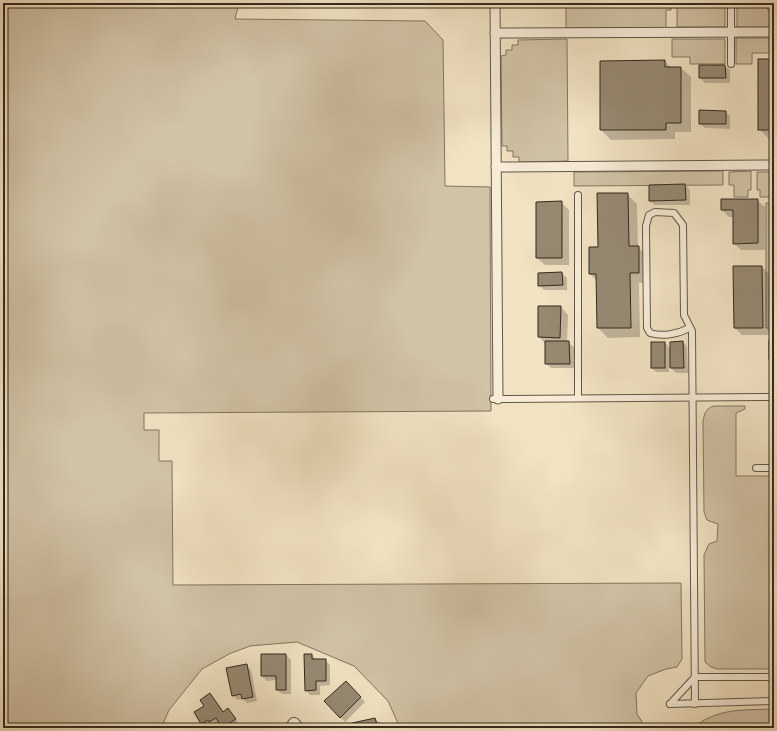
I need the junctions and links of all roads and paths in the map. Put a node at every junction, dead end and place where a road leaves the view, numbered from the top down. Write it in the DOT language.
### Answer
graph roads {
  1 [pos="495,3"];
  2 [pos="731,3"];
  3 [pos="731,32"];
  4 [pos="774,32"];
  5 [pos="495,33"];
  6 [pos="731,64"];
  7 [pos="774,165"];
  8 [pos="496,167"];
  9 [pos="578,195"];
  10 [pos="689,328"];
  11 [pos="578,398"];
  12 [pos="693,398"];
  13 [pos="774,398"];
  14 [pos="495,399"];
  15 [pos="756,468"];
  16 [pos="774,468"];
  17 [pos="695,677"];
  18 [pos="774,677"];
  19 [pos="774,701"];
  20 [pos="695,704"];
  1 -- 5 [label="street"];
  2 -- 3 [label="lane"];
  3 -- 4 [label="street"];
  3 -- 5 [label="street"];
  3 -- 6 [label="lane"];
  5 -- 8 [label="street"];
  7 -- 8 [label="street"];
  8 -- 14 [label="street"];
  9 -- 11 [label="lane"];
  10 -- 10 [label="lane"];
  10 -- 12 [label="lane"];
  11 -- 12 [label="lane"];
  11 -- 14 [label="lane"];
  12 -- 13 [label="lane"];
  12 -- 17 [label="lane"];
  15 -- 16 [label="lane"];
  17 -- 18 [label="lane"];
  17 -- 20 [label="lane"];
  17 -- 20 [label="lane"];
  19 -- 20 [label="lane"];
}
